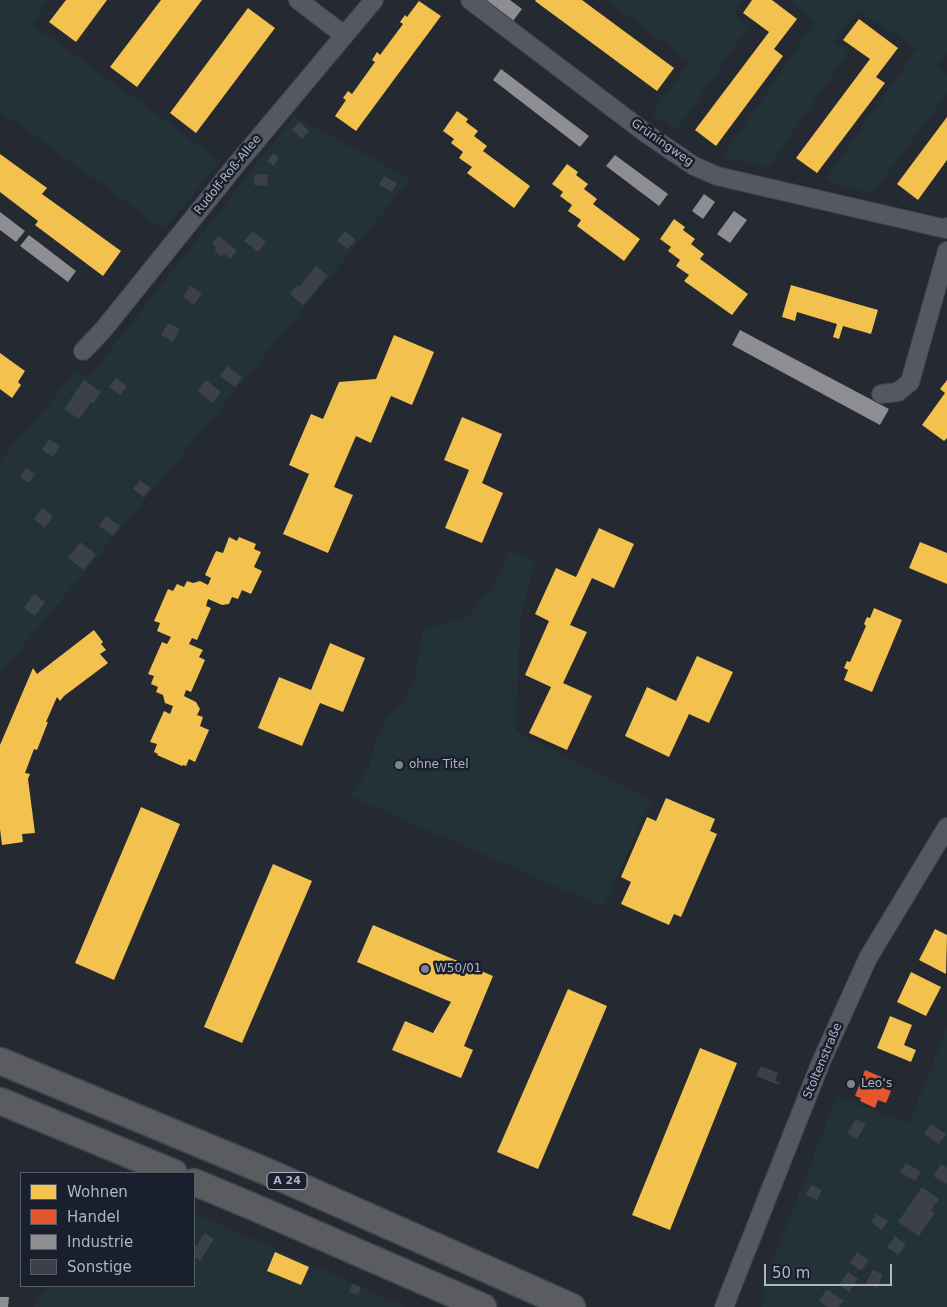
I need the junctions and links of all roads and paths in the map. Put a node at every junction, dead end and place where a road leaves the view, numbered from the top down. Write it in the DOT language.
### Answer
graph roads {
  1 [pos="298,0"];
  2 [pos="374,0"];
  3 [pos="470,0"];
  4 [pos="344,35"];
  5 [pos="947,231"];
  6 [pos="947,251"];
  7 [pos="83,351"];
  8 [pos="881,394"];
  9 [pos="947,828"];
  10 [pos="0,1061"];
  11 [pos="0,1101"];
  12 [pos="172,1172"];
  13 [pos="195,1182"];
  14 [pos="483,1307"];
  15 [pos="572,1307"];
  16 [pos="725,1307"];
  1 -- 4 [label="street"];
  2 -- 4 [label="street, Rudolf-Roß-Allee"];
  3 -- 5 [label="street, Grüningweg"];
  4 -- 7 [label="street, Rudolf-Roß-Allee"];
  6 -- 8 [label="street"];
  9 -- 16 [label="street, Stoltenstraße"];
  10 -- 15 [label="highway, A 24"];
  11 -- 12 [label="highway"];
  13 -- 14 [label="highway"];
}
